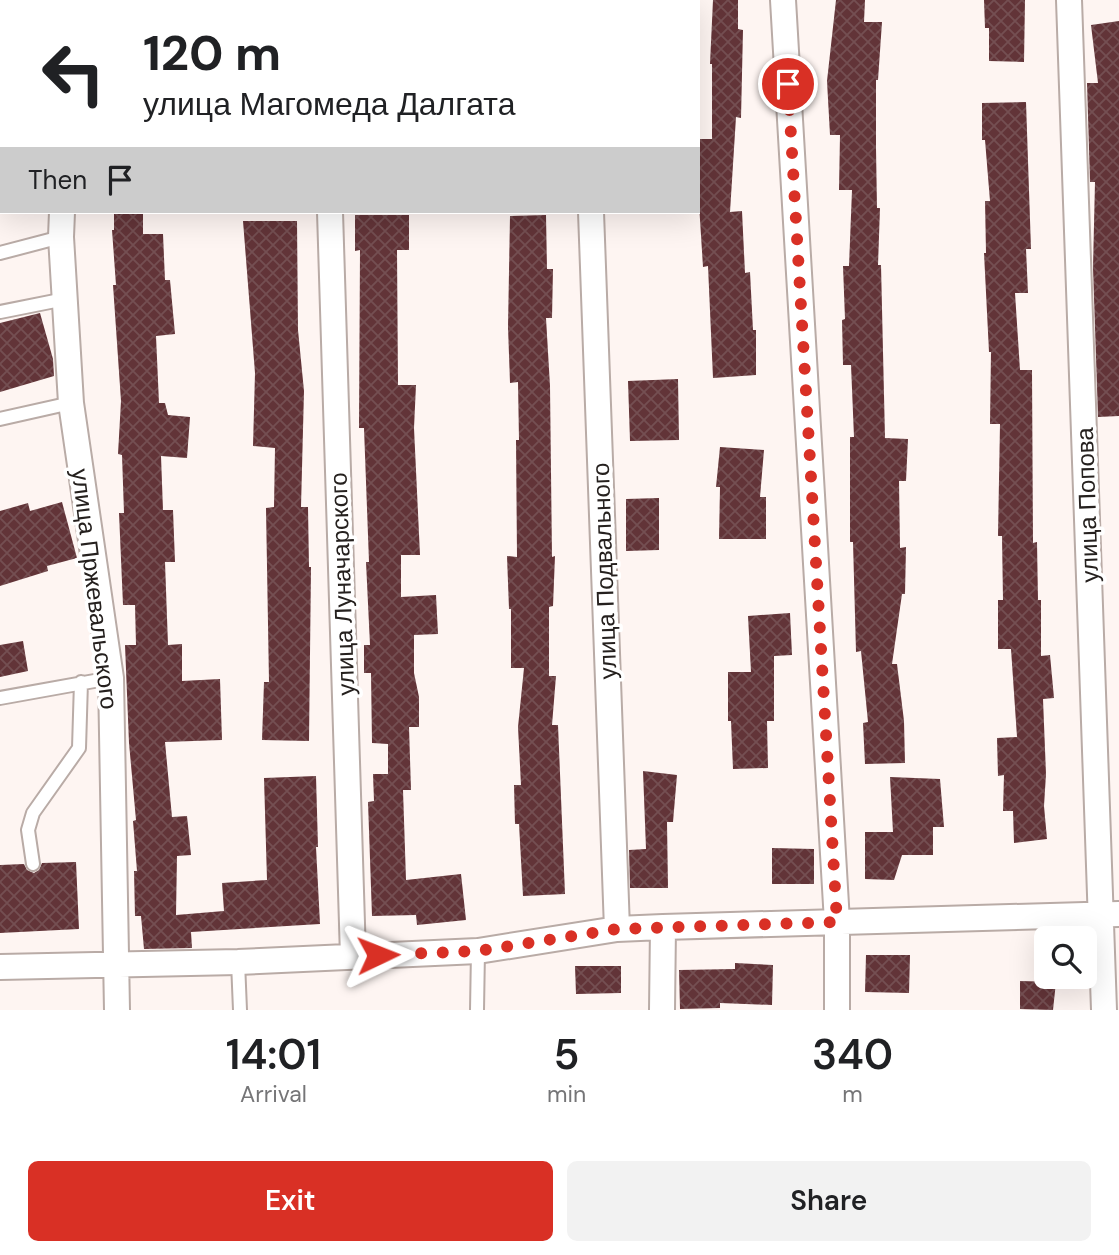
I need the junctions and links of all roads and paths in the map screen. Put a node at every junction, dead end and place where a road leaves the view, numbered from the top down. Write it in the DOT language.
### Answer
graph roads {
  1 [pos="783,0"];
  2 [pos="1069,0"];
  3 [pos="62,214"];
  4 [pos="330,214"];
  5 [pos="591,214"];
  6 [pos="61,237"];
  7 [pos="0,253"];
  8 [pos="65,299"];
  9 [pos="0,312"];
  10 [pos="71,403"];
  11 [pos="0,419"];
  12 [pos="111,678"];
  13 [pos="80,682"];
  14 [pos="0,698"];
  15 [pos="33,864"];
  16 [pos="1110,914"];
  17 [pos="837,922"];
  18 [pos="663,927"];
  19 [pos="617,929"];
  20 [pos="478,951"];
  21 [pos="353,956"];
  22 [pos="238,962"];
  23 [pos="116,964"];
  24 [pos="0,967"];
  25 [pos="117,1010"];
  26 [pos="240,1010"];
  27 [pos="477,1010"];
  28 [pos="662,1010"];
  29 [pos="837,1010"];
  30 [pos="1104,1010"];
  1 -- 17 [label="street"];
  2 -- 16 [label="street, улица Попова"];
  3 -- 6 [label="street, улица Пржевальского"];
  4 -- 21 [label="street, улица Луначарского"];
  5 -- 19 [label="street, улица Подвального"];
  6 -- 7 [label="lane"];
  6 -- 8 [label="street, улица Пржевальского"];
  8 -- 9 [label="lane"];
  8 -- 10 [label="street, улица Пржевальского"];
  10 -- 11 [label="lane"];
  10 -- 12 [label="street, улица Пржевальского"];
  12 -- 13 [label="lane"];
  12 -- 23 [label="street, улица Пржевальского"];
  13 -- 14 [label="lane"];
  13 -- 15 [label="lane"];
  16 -- 17 [label="street"];
  16 -- 30 [label="street, улица Попова"];
  17 -- 18 [label="street"];
  17 -- 29 [label="street"];
  18 -- 19 [label="street"];
  18 -- 28 [label="street"];
  19 -- 20 [label="street"];
  20 -- 21 [label="street"];
  20 -- 27 [label="lane"];
  21 -- 22 [label="street"];
  22 -- 23 [label="street"];
  22 -- 26 [label="lane"];
  23 -- 24 [label="street"];
  23 -- 25 [label="street, улица Пржевальского"];
}
